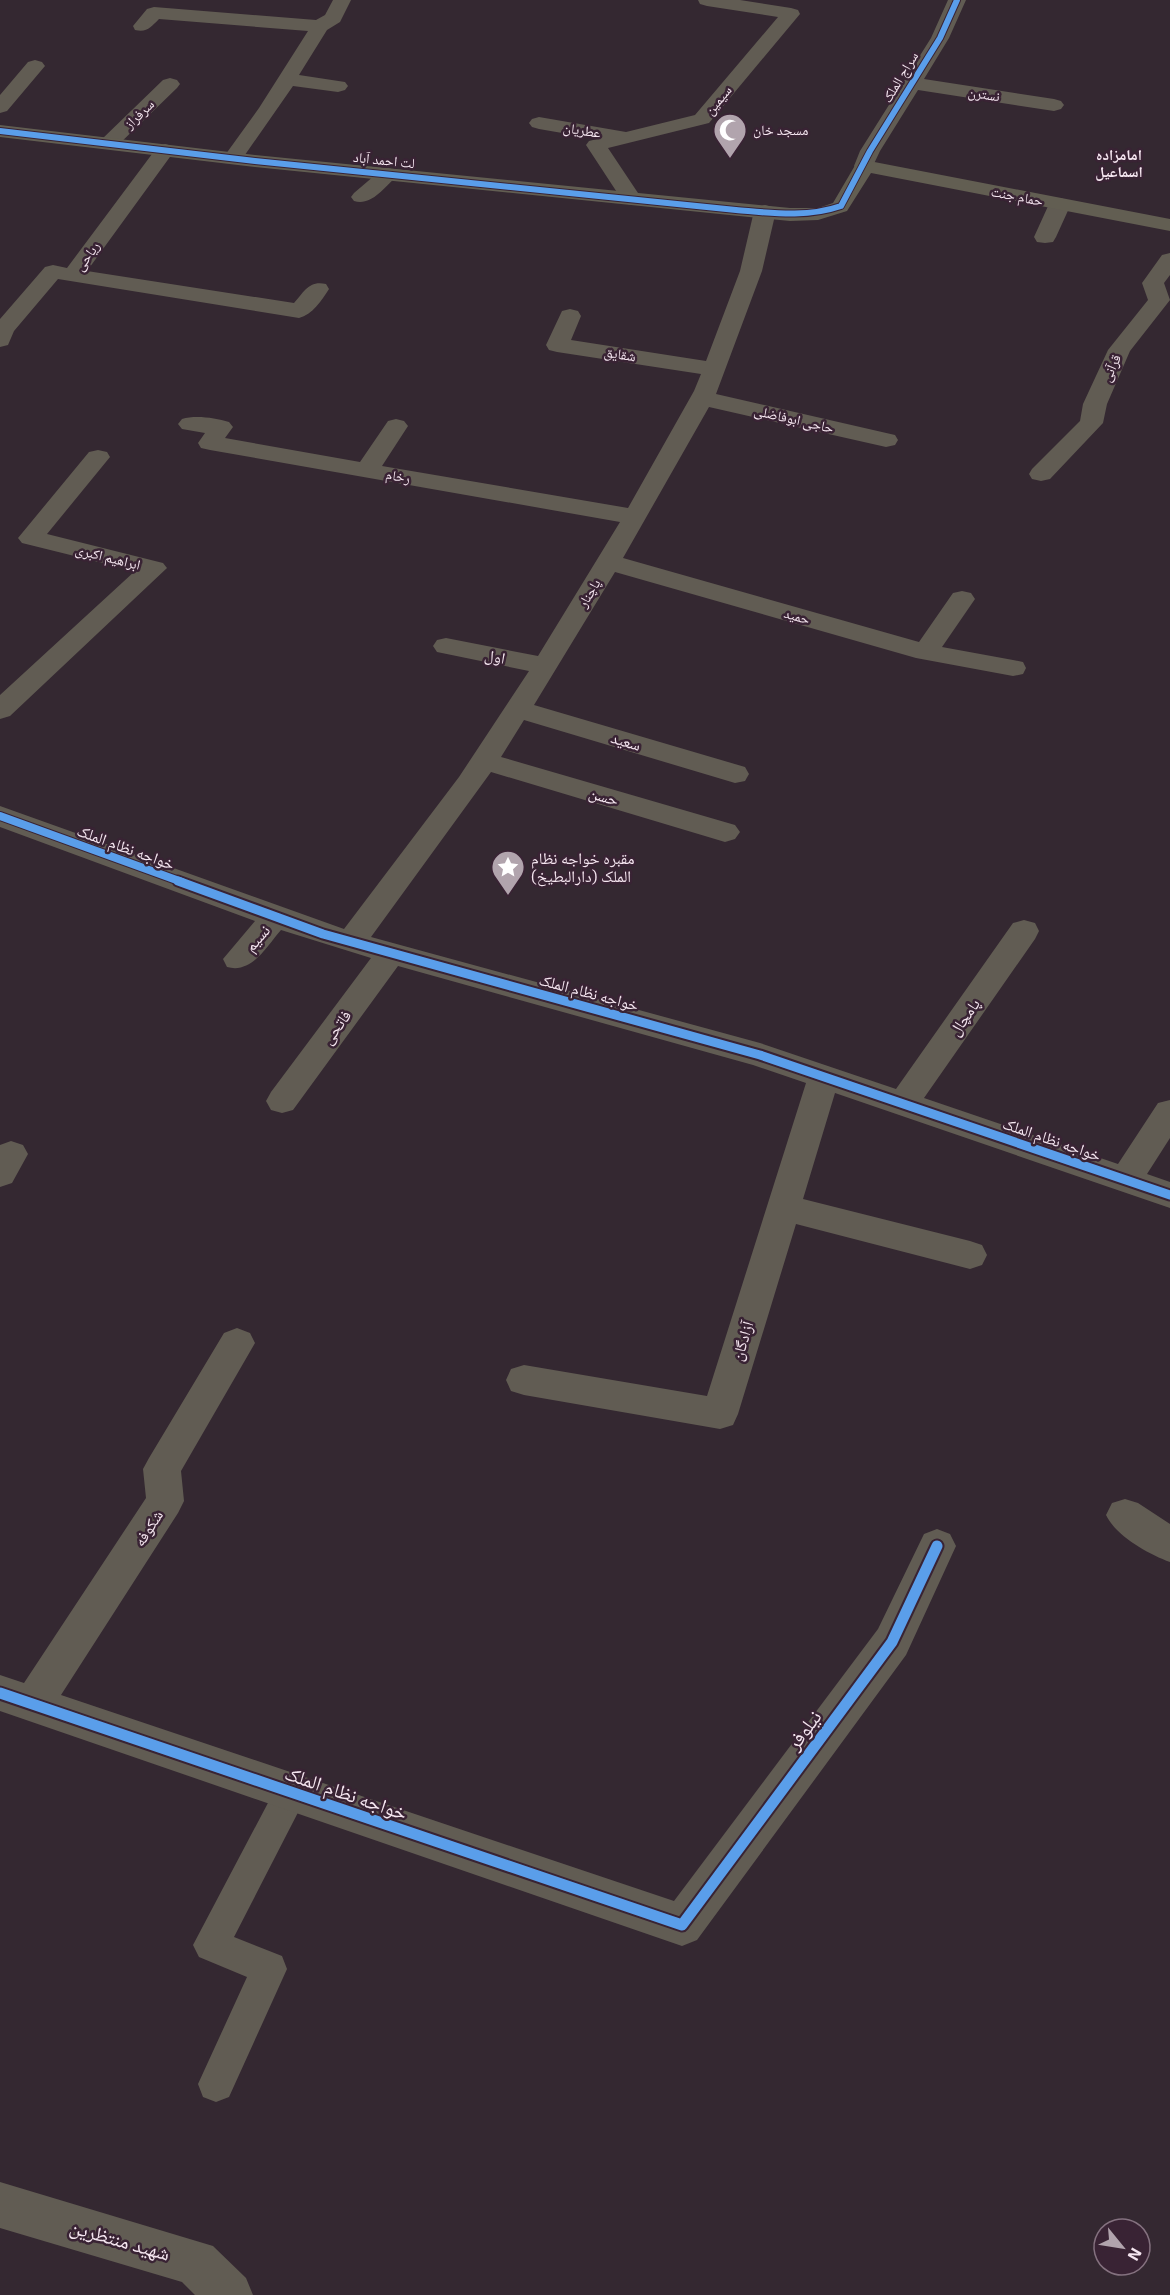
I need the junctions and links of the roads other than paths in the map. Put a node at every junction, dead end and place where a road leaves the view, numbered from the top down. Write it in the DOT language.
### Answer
graph roads {
  1 [pos="342,0"];
  2 [pos="707,0"];
  3 [pos="957,0"];
  4 [pos="749,3"];
  5 [pos="142,26"];
  6 [pos="320,26"];
  7 [pos="35,66"];
  8 [pos="287,79"];
  9 [pos="913,83"];
  10 [pos="170,84"];
  11 [pos="338,86"];
  12 [pos="1054,105"];
  13 [pos="0,107"];
  14 [pos="539,123"];
  15 [pos="0,131"];
  16 [pos="625,138"];
  17 [pos="108,144"];
  18 [pos="165,150"];
  19 [pos="233,158"];
  20 [pos="864,166"];
  21 [pos="388,174"];
  22 [pos="361,197"];
  23 [pos="631,199"];
  24 [pos="1060,204"];
  25 [pos="765,212"];
  26 [pos="1170,225"];
  27 [pos="1045,237"];
  28 [pos="1170,260"];
  29 [pos="73,275"];
  30 [pos="318,289"];
  31 [pos="570,316"];
  32 [pos="0,340"];
  33 [pos="714,369"];
  34 [pos="702,398"];
  35 [pos="190,424"];
  36 [pos="396,426"];
  37 [pos="886,440"];
  38 [pos="98,457"];
  39 [pos="367,470"];
  40 [pos="1041,474"];
  41 [pos="635,517"];
  42 [pos="608,562"];
  43 [pos="962,599"];
  44 [pos="446,646"];
  45 [pos="925,652"];
  46 [pos="545,666"];
  47 [pos="1013,668"];
  48 [pos="517,709"];
  49 [pos="0,710"];
  50 [pos="484,761"];
  51 [pos="735,774"];
  52 [pos="0,816"];
  53 [pos="725,832"];
  54 [pos="276,917"];
  55 [pos="1024,931"];
  56 [pos="351,942"];
  57 [pos="391,953"];
  58 [pos="238,960"];
  59 [pos="824,1077"];
  60 [pos="282,1101"];
  61 [pos="903,1104"];
  62 [pos="1170,1112"];
  63 [pos="1125,1180"];
  64 [pos="1170,1195"];
  65 [pos="783,1207"];
  66 [pos="970,1255"];
  67 [pos="237,1343"];
  68 [pos="524,1380"];
  69 [pos="1125,1515"];
  70 [pos="1170,1545"];
  71 [pos="937,1546"];
  72 [pos="16,1698"];
  73 [pos="291,1793"];
  74 [pos="682,1925"];
  75 [pos="216,2084"];
  76 [pos="0,2205"];
  77 [pos="229,2295"];
  1 -- 6 [label="street"];
  2 -- 4 [label="street, سیمین"];
  3 -- 9 [label="street, سراج الملک"];
  4 -- 16 [label="street, سیمین"];
  5 -- 6 [label="street"];
  6 -- 8 [label="street"];
  7 -- 13 [label="street"];
  8 -- 11 [label="street"];
  8 -- 19 [label="street"];
  9 -- 12 [label="street, نسترن"];
  9 -- 20 [label="street, سراج الملک"];
  10 -- 17 [label="street, سرفراز"];
  14 -- 16 [label="street, عطریان"];
  15 -- 17 [label="street, لت احمد آباد"];
  16 -- 23 [label="street, سیمین"];
  17 -- 18 [label="street, لت احمد آباد"];
  18 -- 19 [label="street, لت احمد آباد"];
  18 -- 29 [label="street, ریاحی"];
  19 -- 21 [label="street, لت احمد آباد"];
  20 -- 24 [label="street, حمام جنت"];
  20 -- 25 [label="street"];
  21 -- 22 [label="street"];
  21 -- 23 [label="street, لت احمد آباد"];
  23 -- 25 [label="street, لت احمد آباد"];
  24 -- 26 [label="street, حمام جنت"];
  24 -- 27 [label="street"];
  25 -- 33 [label="street, پاچنار"];
  28 -- 40 [label="street, قرآنی"];
  29 -- 30 [label="street"];
  29 -- 32 [label="street, ریاحی"];
  31 -- 33 [label="street, شقایق"];
  33 -- 34 [label="street, پاچنار"];
  34 -- 37 [label="street, حاجی ابوفاضلی"];
  34 -- 41 [label="street, پاچنار"];
  35 -- 39 [label="street, رخام"];
  36 -- 39 [label="street"];
  38 -- 49 [label="street, ابراهیم اکبری"];
  39 -- 41 [label="street, رخام"];
  41 -- 42 [label="street, پاچنار"];
  42 -- 45 [label="street, حمید"];
  42 -- 46 [label="street, پاچنار"];
  43 -- 45 [label="street"];
  44 -- 46 [label="street, اول"];
  45 -- 47 [label="street, حمید"];
  46 -- 48 [label="street, پاچنار"];
  48 -- 50 [label="street, پاچنار"];
  48 -- 51 [label="street, سعید"];
  50 -- 53 [label="street, حسن"];
  50 -- 56 [label="street, پاچنار"];
  52 -- 54 [label="street, خواجه نظام الملک"];
  54 -- 56 [label="street, خواجه نظام الملک"];
  54 -- 58 [label="street, نسیم"];
  55 -- 61 [label="street, پامچال"];
  56 -- 57 [label="street, خواجه نظام الملک"];
  57 -- 59 [label="street, خواجه نظام الملک"];
  57 -- 60 [label="street, فاتحی"];
  59 -- 61 [label="street, خواجه نظام الملک"];
  59 -- 65 [label="street, آزادگان"];
  61 -- 63 [label="street, خواجه نظام الملک"];
  62 -- 63 [label="street"];
  63 -- 64 [label="street, خواجه نظام الملک"];
  65 -- 66 [label="street"];
  65 -- 68 [label="street, آزادگان"];
  67 -- 72 [label="street, شکوفه"];
  69 -- 70 [label="street"];
  71 -- 74 [label="street, نیلوفر"];
  72 -- 73 [label="street, خواجه نظام الملک"];
  73 -- 74 [label="street, خواجه نظام الملک"];
  73 -- 75 [label="lane"];
  76 -- 77 [label="street, شهید منتظرین"];
}
